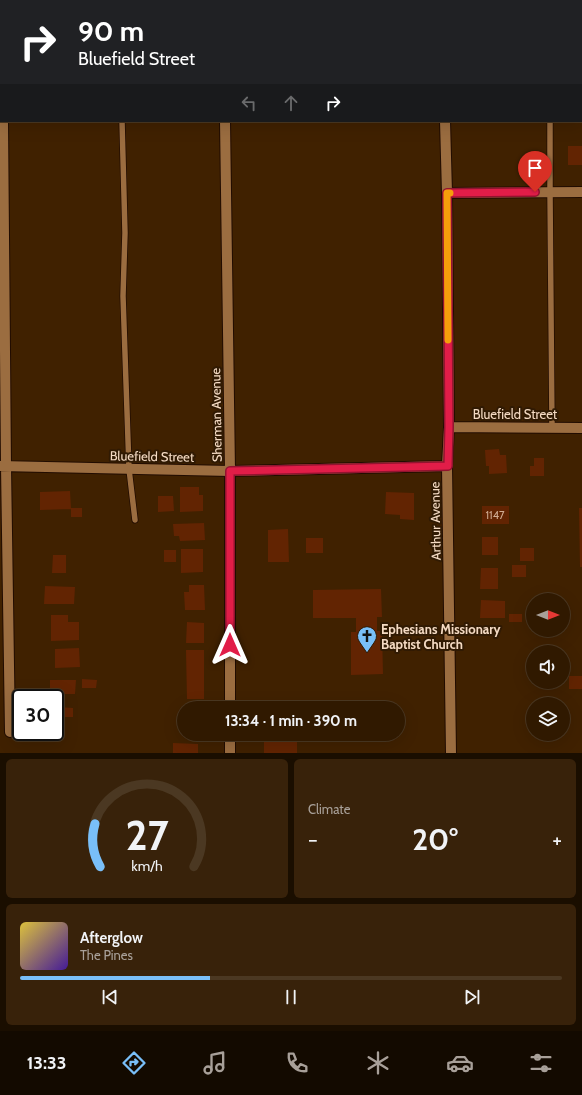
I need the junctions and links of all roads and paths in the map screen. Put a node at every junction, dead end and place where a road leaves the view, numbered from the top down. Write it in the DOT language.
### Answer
graph roads {
  1 [pos="3,122"];
  2 [pos="122,122"];
  3 [pos="225,122"];
  4 [pos="445,122"];
  5 [pos="550,122"];
  6 [pos="1,141"];
  7 [pos="550,192"];
  8 [pos="582,192"];
  9 [pos="447,193"];
  10 [pos="449,427"];
  11 [pos="552,428"];
  12 [pos="582,428"];
  13 [pos="3,466"];
  14 [pos="448,466"];
  15 [pos="129,469"];
  16 [pos="230,471"];
  17 [pos="135,520"];
  18 [pos="230,701"];
  19 [pos="10,732"];
  20 [pos="230,741"];
  21 [pos="230,753"];
  22 [pos="451,753"];
  1 -- 6 [label="street"];
  2 -- 15 [label="lane"];
  3 -- 16 [label="street, Sherman Avenue"];
  4 -- 9 [label="street, Arthur Avenue"];
  5 -- 7 [label="lane"];
  6 -- 13 [label="street"];
  7 -- 8 [label="street"];
  7 -- 9 [label="street"];
  7 -- 11 [label="lane"];
  9 -- 10 [label="street, Arthur Avenue"];
  10 -- 11 [label="street, Bluefield Street"];
  10 -- 14 [label="street, Arthur Avenue"];
  11 -- 12 [label="street, Bluefield Street"];
  13 -- 15 [label="street, Bluefield Street"];
  13 -- 19 [label="street"];
  14 -- 16 [label="street, Bluefield Street"];
  14 -- 22 [label="street, Arthur Avenue"];
  15 -- 16 [label="street, Bluefield Street"];
  15 -- 17 [label="lane"];
  16 -- 18 [label="street, Sherman Avenue"];
  20 -- 21 [label="street"];
}
